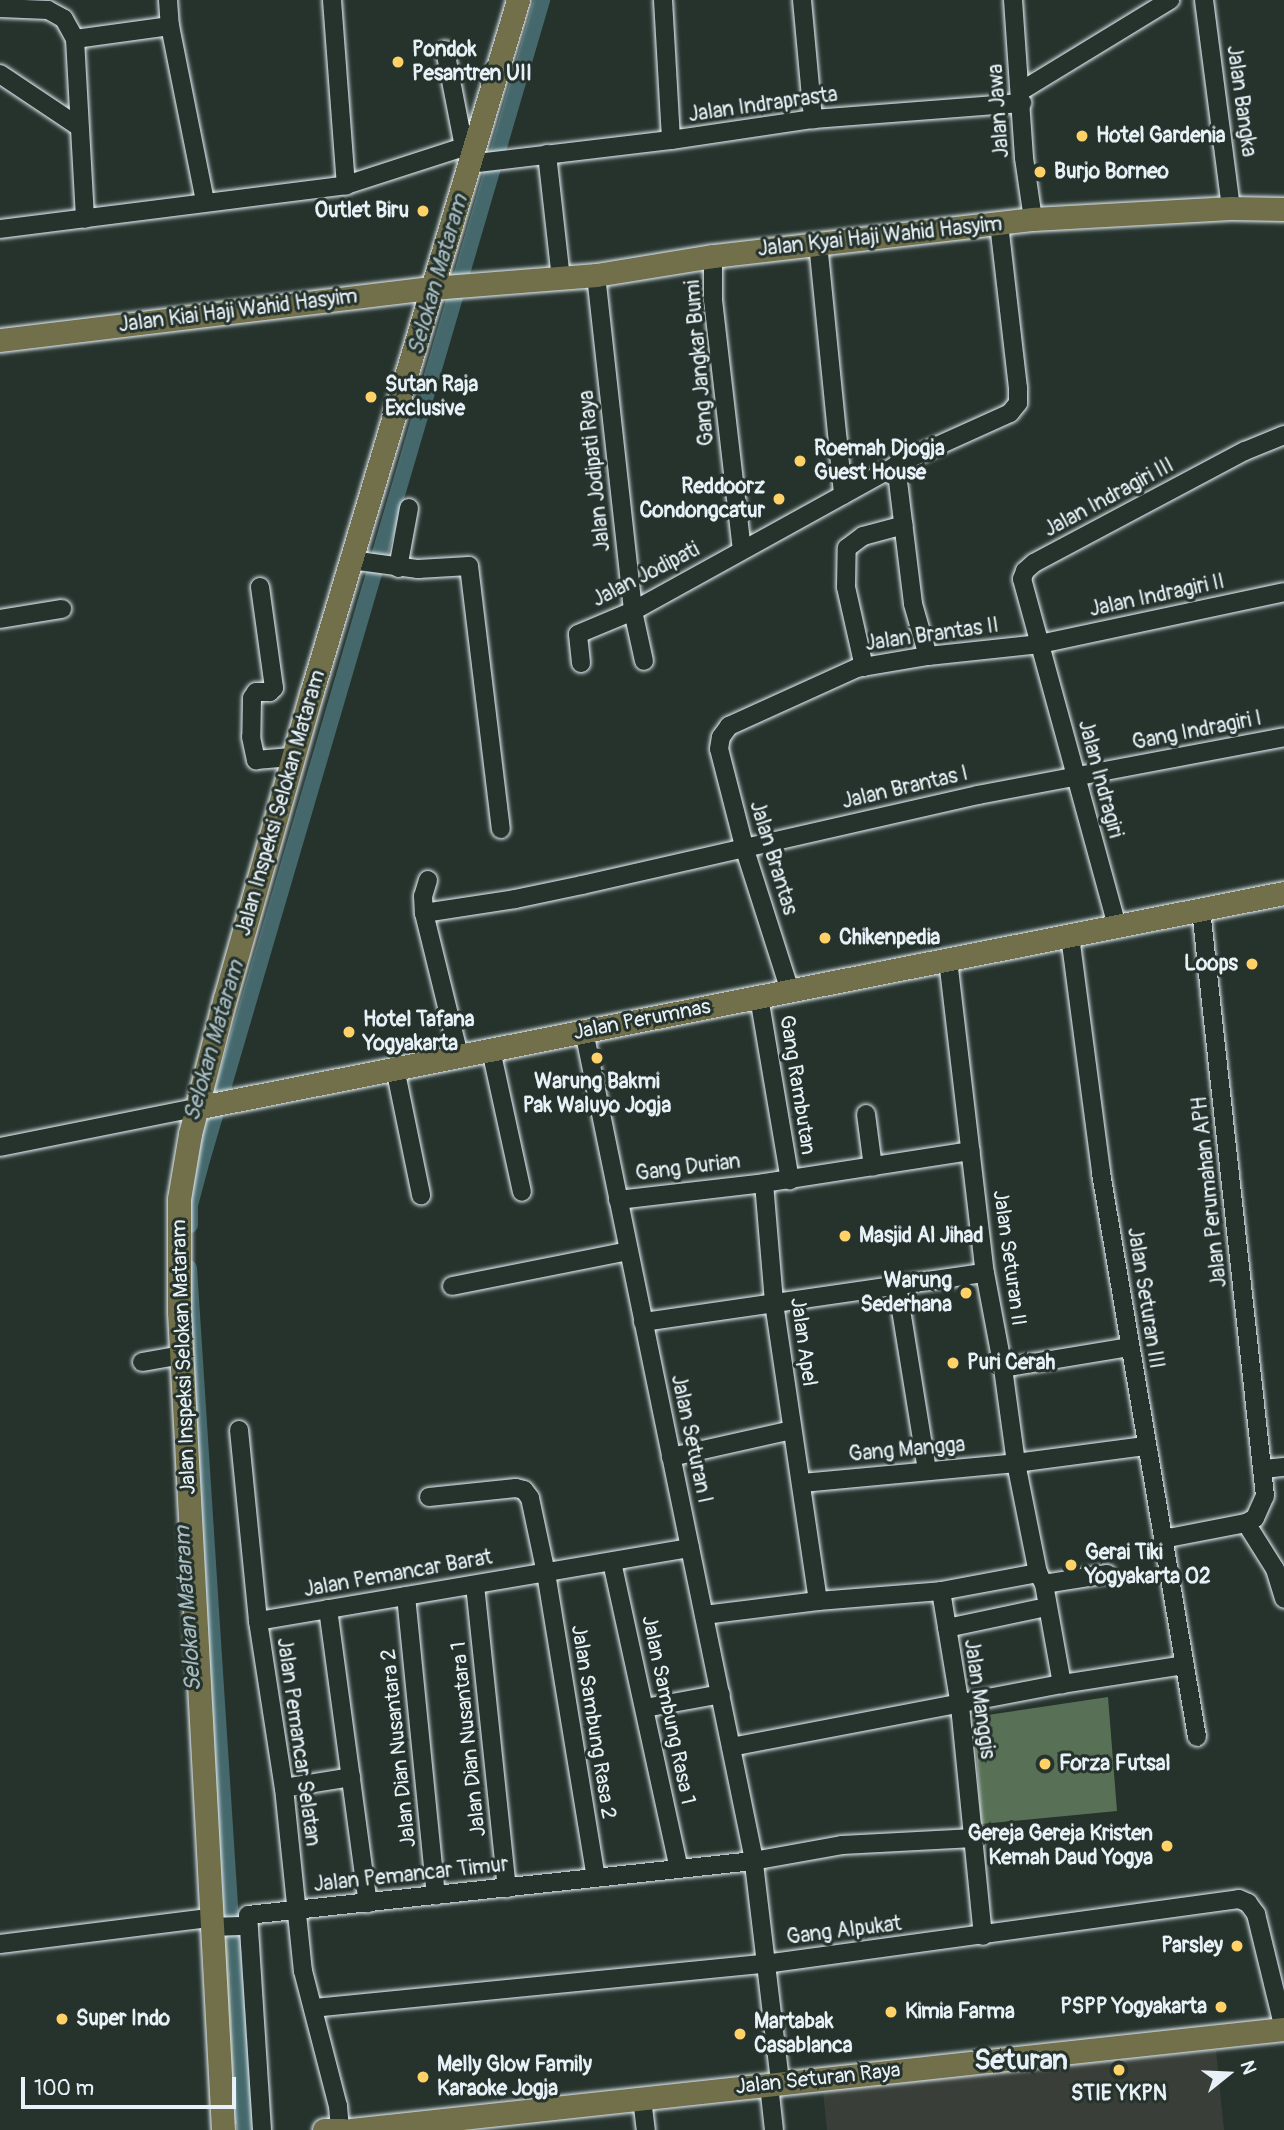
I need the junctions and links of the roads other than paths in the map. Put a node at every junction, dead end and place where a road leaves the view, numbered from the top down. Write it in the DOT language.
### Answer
graph roads {
  1 [pos="168,0"];
  2 [pos="332,0"];
  3 [pos="518,0"];
  4 [pos="663,0"];
  5 [pos="802,0"];
  6 [pos="1013,0"];
  7 [pos="1170,0"];
  8 [pos="1204,0"];
  9 [pos="0,8"];
  10 [pos="170,26"];
  11 [pos="75,39"];
  12 [pos="445,50"];
  13 [pos="0,74"];
  14 [pos="1021,97"];
  15 [pos="813,119"];
  16 [pos="78,126"];
  17 [pos="671,140"];
  18 [pos="547,154"];
  19 [pos="473,155"];
  20 [pos="346,185"];
  21 [pos="205,201"];
  22 [pos="1231,208"];
  23 [pos="1284,209"];
  24 [pos="85,219"];
  25 [pos="1033,219"];
  26 [pos="999,223"];
  27 [pos="0,229"];
  28 [pos="818,243"];
  29 [pos="713,256"];
  30 [pos="596,275"];
  31 [pos="561,278"];
  32 [pos="474,287"];
  33 [pos="439,288"];
  34 [pos="0,340"];
  35 [pos="1284,435"];
  36 [pos="897,465"];
  37 [pos="843,495"];
  38 [pos="409,508"];
  39 [pos="904,524"];
  40 [pos="742,550"];
  41 [pos="359,561"];
  42 [pos="394,567"];
  43 [pos="260,587"];
  44 [pos="1284,592"];
  45 [pos="62,609"];
  46 [pos="633,611"];
  47 [pos="0,619"];
  48 [pos="1040,644"];
  49 [pos="928,656"];
  50 [pos="644,661"];
  51 [pos="581,663"];
  52 [pos="864,667"];
  53 [pos="721,737"];
  54 [pos="1284,737"];
  55 [pos="294,757"];
  56 [pos="1077,778"];
  57 [pos="502,829"];
  58 [pos="745,850"];
  59 [pos="428,880"];
  60 [pos="1284,893"];
  61 [pos="1201,910"];
  62 [pos="424,913"];
  63 [pos="1117,926"];
  64 [pos="1070,936"];
  65 [pos="947,960"];
  66 [pos="790,990"];
  67 [pos="759,997"];
  68 [pos="584,1031"];
  69 [pos="491,1049"];
  70 [pos="460,1056"];
  71 [pos="396,1068"];
  72 [pos="205,1106"];
  73 [pos="866,1114"];
  74 [pos="0,1147"];
  75 [pos="971,1151"];
  76 [pos="873,1167"];
  77 [pos="790,1180"];
  78 [pos="764,1182"];
  79 [pos="522,1192"];
  80 [pos="421,1195"];
  81 [pos="618,1200"];
  82 [pos="629,1251"];
  83 [pos="985,1273"];
  84 [pos="897,1285"];
  85 [pos="452,1286"];
  86 [pos="774,1302"];
  87 [pos="643,1322"];
  88 [pos="1130,1347"];
  89 [pos="181,1355"];
  90 [pos="142,1362"];
  91 [pos="1003,1368"];
  92 [pos="239,1430"];
  93 [pos="792,1430"];
  94 [pos="1145,1446"];
  95 [pos="671,1457"];
  96 [pos="1016,1463"];
  97 [pos="1284,1467"];
  98 [pos="1264,1469"];
  99 [pos="927,1470"];
  100 [pos="802,1483"];
  101 [pos="429,1497"];
  102 [pos="1246,1523"];
  103 [pos="1163,1539"];
  104 [pos="690,1548"];
  105 [pos="612,1562"];
  106 [pos="1279,1567"];
  107 [pos="546,1573"];
  108 [pos="1107,1574"];
  109 [pos="1041,1579"];
  110 [pos="475,1585"];
  111 [pos="941,1591"];
  112 [pos="406,1596"];
  113 [pos="1284,1599"];
  114 [pos="818,1601"];
  115 [pos="328,1609"];
  116 [pos="1037,1609"];
  117 [pos="704,1615"];
  118 [pos="258,1621"];
  119 [pos="947,1628"];
  120 [pos="1185,1665"];
  121 [pos="1062,1684"];
  122 [pos="721,1694"];
  123 [pos="960,1706"];
  124 [pos="645,1708"];
  125 [pos="1197,1737"];
  126 [pos="731,1747"];
  127 [pos="351,1776"];
  128 [pos="284,1787"];
  129 [pos="974,1838"];
  130 [pos="753,1858"];
  131 [pos="679,1869"];
  132 [pos="596,1878"];
  133 [pos="507,1888"];
  134 [pos="436,1895"];
  135 [pos="368,1903"];
  136 [pos="297,1911"];
  137 [pos="215,1924"];
  138 [pos="246,1926"];
  139 [pos="983,1936"];
  140 [pos="0,1944"];
  141 [pos="765,1964"];
  142 [pos="313,2008"];
  143 [pos="1284,2029"];
  144 [pos="774,2084"];
  145 [pos="642,2099"];
  146 [pos="223,2130"];
  147 [pos="262,2130"];
  148 [pos="340,2130"];
  149 [pos="646,2130"];
  150 [pos="775,2130"];
  1 -- 10 [label="street"];
  2 -- 20 [label="street"];
  3 -- 19 [label="main road, Jalan Inspeksi Selokan Mataram"];
  4 -- 17 [label="street"];
  5 -- 15 [label="street"];
  6 -- 14 [label="street, Jalan Jawa"];
  7 -- 14 [label="street"];
  8 -- 22 [label="street, Jalan Bangka"];
  9 -- 11 [label="street"];
  10 -- 11 [label="street"];
  10 -- 21 [label="street"];
  11 -- 16 [label="street"];
  12 -- 19 [label="street"];
  13 -- 16 [label="street"];
  14 -- 15 [label="street, Jalan Indraprasta"];
  14 -- 25 [label="street, Jalan Jawa"];
  15 -- 17 [label="street, Jalan Indraprasta"];
  16 -- 24 [label="street"];
  17 -- 18 [label="street, Jalan Indraprasta"];
  18 -- 19 [label="street, Jalan Indraprasta"];
  18 -- 31 [label="street"];
  19 -- 20 [label="street, Jalan Indraprasta"];
  19 -- 33 [label="main road, Jalan Inspeksi Selokan Mataram"];
  20 -- 21 [label="street, Jalan Indraprasta"];
  21 -- 24 [label="street, Jalan Indraprasta"];
  22 -- 23 [label="main road, Jalan Kyai Haji Wahid Hasyim"];
  22 -- 25 [label="main road, Jalan Kyai Haji Wahid Hasyim"];
  24 -- 27 [label="street, Jalan Indraprasta"];
  25 -- 26 [label="main road, Jalan Kyai Haji Wahid Hasyim"];
  26 -- 28 [label="main road, Jalan Kyai Haji Wahid Hasyim"];
  26 -- 36 [label="street, Jalan Jodipati"];
  28 -- 29 [label="main road, Jalan Kyai Haji Wahid Hasyim"];
  28 -- 37 [label="street"];
  29 -- 30 [label="main road, Jalan Kyai Haji Wahid Hasyim"];
  29 -- 40 [label="street, Gang Jangkar Bumi"];
  30 -- 31 [label="main road, Jalan Kyai Haji Wahid Hasyim"];
  30 -- 46 [label="street, Jalan Jodipati Raya"];
  31 -- 32 [label="main road, Jalan Kyai Haji Wahid Hasyim"];
  32 -- 33 [label="main road, Jalan Kiai Haji Wahid Hasyim"];
  33 -- 34 [label="main road, Jalan Kiai Haji Wahid Hasyim"];
  33 -- 41 [label="main road, Jalan Inspeksi Selokan Mataram"];
  35 -- 48 [label="street, Jalan Indragiri III"];
  36 -- 37 [label="street, Jalan Jodipati"];
  36 -- 39 [label="street"];
  37 -- 40 [label="street, Jalan Jodipati"];
  38 -- 42 [label="street"];
  39 -- 49 [label="street"];
  39 -- 52 [label="street"];
  40 -- 46 [label="street, Jalan Jodipati"];
  41 -- 42 [label="street"];
  41 -- 55 [label="main road, Jalan Inspeksi Selokan Mataram"];
  42 -- 57 [label="street"];
  43 -- 55 [label="street"];
  44 -- 48 [label="street, Jalan Indragiri II"];
  45 -- 47 [label="street"];
  46 -- 50 [label="street, Jalan Jodipati Raya"];
  46 -- 51 [label="street, Jalan Jodipati"];
  48 -- 49 [label="street, Jalan Brantas II"];
  48 -- 56 [label="street, Jalan Indragiri"];
  49 -- 52 [label="street, Jalan Brantas II"];
  52 -- 53 [label="street, Jalan Brantas II"];
  53 -- 58 [label="street, Jalan Brantas"];
  54 -- 56 [label="street, Gang Indragiri I"];
  55 -- 72 [label="main road, Jalan Inspeksi Selokan Mataram"];
  56 -- 58 [label="street, Jalan Brantas I"];
  56 -- 63 [label="street, Jalan Indragiri"];
  58 -- 62 [label="street, Jalan Brantas I"];
  58 -- 66 [label="street, Jalan Brantas"];
  59 -- 62 [label="street"];
  60 -- 61 [label="main road, Jalan Perumnas"];
  61 -- 63 [label="main road, Jalan Perumnas"];
  61 -- 98 [label="street, Jalan Perumahan APH"];
  62 -- 70 [label="street"];
  63 -- 64 [label="main road, Jalan Perumnas"];
  64 -- 65 [label="main road, Jalan Perumnas"];
  64 -- 88 [label="street, Jalan Seturan III"];
  65 -- 66 [label="main road, Jalan Perumnas"];
  65 -- 75 [label="street, Jalan Seturan II"];
  66 -- 67 [label="main road, Jalan Perumnas"];
  67 -- 68 [label="main road, Jalan Perumnas"];
  67 -- 77 [label="street, Gang Rambutan"];
  68 -- 69 [label="main road, Jalan Perumnas"];
  68 -- 81 [label="street, Jalan Seturan I"];
  69 -- 70 [label="main road, Jalan Perumnas"];
  69 -- 79 [label="street"];
  70 -- 71 [label="main road, Jalan Perumnas"];
  71 -- 72 [label="main road, Jalan Perumnas"];
  71 -- 80 [label="street"];
  72 -- 74 [label="street, Jalan Perumnas"];
  72 -- 89 [label="main road, Jalan Inspeksi Selokan Mataram"];
  73 -- 76 [label="street"];
  75 -- 76 [label="street"];
  75 -- 83 [label="street, Jalan Seturan II"];
  76 -- 77 [label="street"];
  77 -- 78 [label="street"];
  78 -- 81 [label="street, Gang Durian"];
  78 -- 86 [label="street, Jalan Apel"];
  81 -- 82 [label="street, Jalan Seturan I"];
  82 -- 85 [label="street"];
  82 -- 87 [label="street, Jalan Seturan I"];
  83 -- 84 [label="street"];
  83 -- 91 [label="street, Jalan Seturan II"];
  84 -- 86 [label="street"];
  84 -- 99 [label="street"];
  86 -- 87 [label="street"];
  86 -- 93 [label="street, Jalan Apel"];
  87 -- 95 [label="street, Jalan Seturan I"];
  88 -- 91 [label="street"];
  88 -- 94 [label="street, Jalan Seturan III"];
  89 -- 90 [label="street"];
  89 -- 137 [label="main road, Jalan Inspeksi Selokan Mataram"];
  91 -- 96 [label="street, Jalan Seturan II"];
  92 -- 118 [label="street, Jalan Pemancar Selatan"];
  93 -- 95 [label="street"];
  93 -- 100 [label="street, Jalan Apel"];
  94 -- 96 [label="street, Gang Mangga"];
  94 -- 103 [label="street, Jalan Seturan III"];
  95 -- 104 [label="street, Jalan Seturan I"];
  96 -- 99 [label="street, Gang Mangga"];
  96 -- 109 [label="street, Jalan Seturan II"];
  97 -- 98 [label="street"];
  98 -- 102 [label="street, Jalan Perumahan APH"];
  99 -- 100 [label="street, Gang Mangga"];
  100 -- 114 [label="street, Jalan Apel"];
  101 -- 107 [label="street"];
  102 -- 103 [label="street"];
  102 -- 106 [label="street"];
  103 -- 120 [label="street, Jalan Seturan III"];
  104 -- 105 [label="street, Jalan Pemancar Barat"];
  104 -- 117 [label="street, Jalan Seturan I"];
  105 -- 107 [label="street, Jalan Pemancar Barat"];
  105 -- 124 [label="street, Jalan Sambung Rasa 1"];
  106 -- 113 [label="street"];
  107 -- 110 [label="street, Jalan Pemancar Barat"];
  107 -- 132 [label="street, Jalan Sambung Rasa 2"];
  108 -- 109 [label="street"];
  109 -- 111 [label="street"];
  109 -- 121 [label="street, Jalan Seturan II"];
  110 -- 112 [label="street, Jalan Pemancar Barat"];
  110 -- 133 [label="street, Jalan Dian Nusantara 1"];
  111 -- 114 [label="street"];
  111 -- 119 [label="street, Jalan Manggis"];
  112 -- 115 [label="street, Jalan Pemancar Barat"];
  112 -- 134 [label="street, Jalan Dian Nusantara 2"];
  114 -- 117 [label="street"];
  115 -- 118 [label="street, Jalan Pemancar Barat"];
  115 -- 127 [label="street"];
  116 -- 119 [label="street"];
  117 -- 122 [label="street, Jalan Seturan I"];
  118 -- 128 [label="street, Jalan Pemancar Selatan"];
  119 -- 123 [label="street, Jalan Manggis"];
  120 -- 121 [label="street"];
  120 -- 125 [label="street, Jalan Seturan III"];
  121 -- 123 [label="street"];
  122 -- 124 [label="street"];
  122 -- 126 [label="street, Jalan Seturan I"];
  123 -- 126 [label="street"];
  123 -- 129 [label="street, Jalan Manggis"];
  124 -- 131 [label="street, Jalan Sambung Rasa 1"];
  126 -- 130 [label="street, Jalan Seturan I"];
  127 -- 128 [label="street"];
  127 -- 135 [label="street"];
  128 -- 136 [label="street, Jalan Pemancar Selatan"];
  129 -- 130 [label="street, Jalan Pemancar Timur"];
  129 -- 139 [label="street, Jalan Manggis"];
  130 -- 131 [label="street, Jalan Pemancar Timur"];
  130 -- 141 [label="street"];
  131 -- 132 [label="street, Jalan Pemancar Timur"];
  132 -- 133 [label="street, Jalan Pemancar Timur"];
  133 -- 134 [label="street, Jalan Pemancar Timur"];
  134 -- 135 [label="street, Jalan Pemancar Timur"];
  135 -- 136 [label="street, Jalan Pemancar Timur"];
  136 -- 138 [label="street"];
  136 -- 142 [label="street, Jalan Pemancar Timur"];
  137 -- 138 [label="street"];
  137 -- 140 [label="street"];
  137 -- 146 [label="main road, Jalan Inspeksi Selokan Mataram"];
  138 -- 147 [label="street"];
  139 -- 141 [label="street, Gang Alpukat"];
  139 -- 143 [label="street, Gang Alpukat"];
  141 -- 142 [label="street, Gang Alpukat"];
  141 -- 144 [label="street"];
  142 -- 148 [label="street, Jalan Pemancar Timur"];
  143 -- 144 [label="main road, Jalan Seturan Raya"];
  144 -- 145 [label="main road, Jalan Seturan Raya"];
  144 -- 150 [label="street"];
  145 -- 148 [label="main road, Jalan Seturan Raya"];
  145 -- 149 [label="street"];
}
